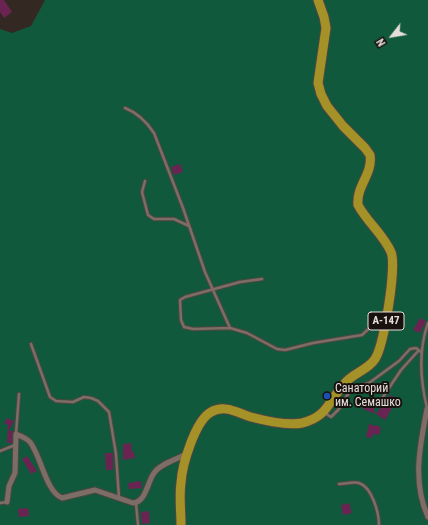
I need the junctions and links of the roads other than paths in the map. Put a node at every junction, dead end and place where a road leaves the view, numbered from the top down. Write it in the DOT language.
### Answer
graph roads {
  1 [pos="318,0"];
  2 [pos="125,108"];
  3 [pos="145,181"];
  4 [pos="189,226"];
  5 [pos="262,279"];
  6 [pos="213,290"];
  7 [pos="386,320"];
  8 [pos="428,323"];
  9 [pos="230,328"];
  10 [pos="31,344"];
  11 [pos="420,351"];
  12 [pos="18,394"];
  13 [pos="428,402"];
  14 [pos="379,403"];
  15 [pos="427,409"];
  16 [pos="324,413"];
  17 [pos="16,434"];
  18 [pos="15,445"];
  19 [pos="0,451"];
  20 [pos="188,454"];
  21 [pos="339,484"];
  22 [pos="119,498"];
  23 [pos="7,502"];
  24 [pos="0,503"];
  25 [pos="136,503"];
  26 [pos="428,517"];
  27 [pos="138,525"];
  28 [pos="181,525"];
  29 [pos="379,525"];
  1 -- 7 [label="highway, А-147"];
  2 -- 4 [label="lane"];
  3 -- 4 [label="lane"];
  4 -- 6 [label="lane"];
  5 -- 6 [label="lane"];
  6 -- 9 [label="lane"];
  6 -- 9 [label="lane"];
  7 -- 9 [label="lane"];
  7 -- 16 [label="highway, А-147"];
  8 -- 11 [label="lane"];
  10 -- 22 [label="lane"];
  11 -- 14 [label="lane"];
  11 -- 15 [label="lane"];
  11 -- 16 [label="lane"];
  12 -- 17 [label="lane"];
  13 -- 15 [label="lane"];
  15 -- 26 [label="street"];
  16 -- 20 [label="highway, А-147"];
  17 -- 18 [label="street"];
  17 -- 22 [label="street"];
  18 -- 19 [label="lane"];
  18 -- 23 [label="street"];
  20 -- 25 [label="street"];
  20 -- 28 [label="highway, А-147"];
  21 -- 29 [label="lane"];
  22 -- 25 [label="street"];
  23 -- 24 [label="lane"];
  25 -- 27 [label="lane"];
}
